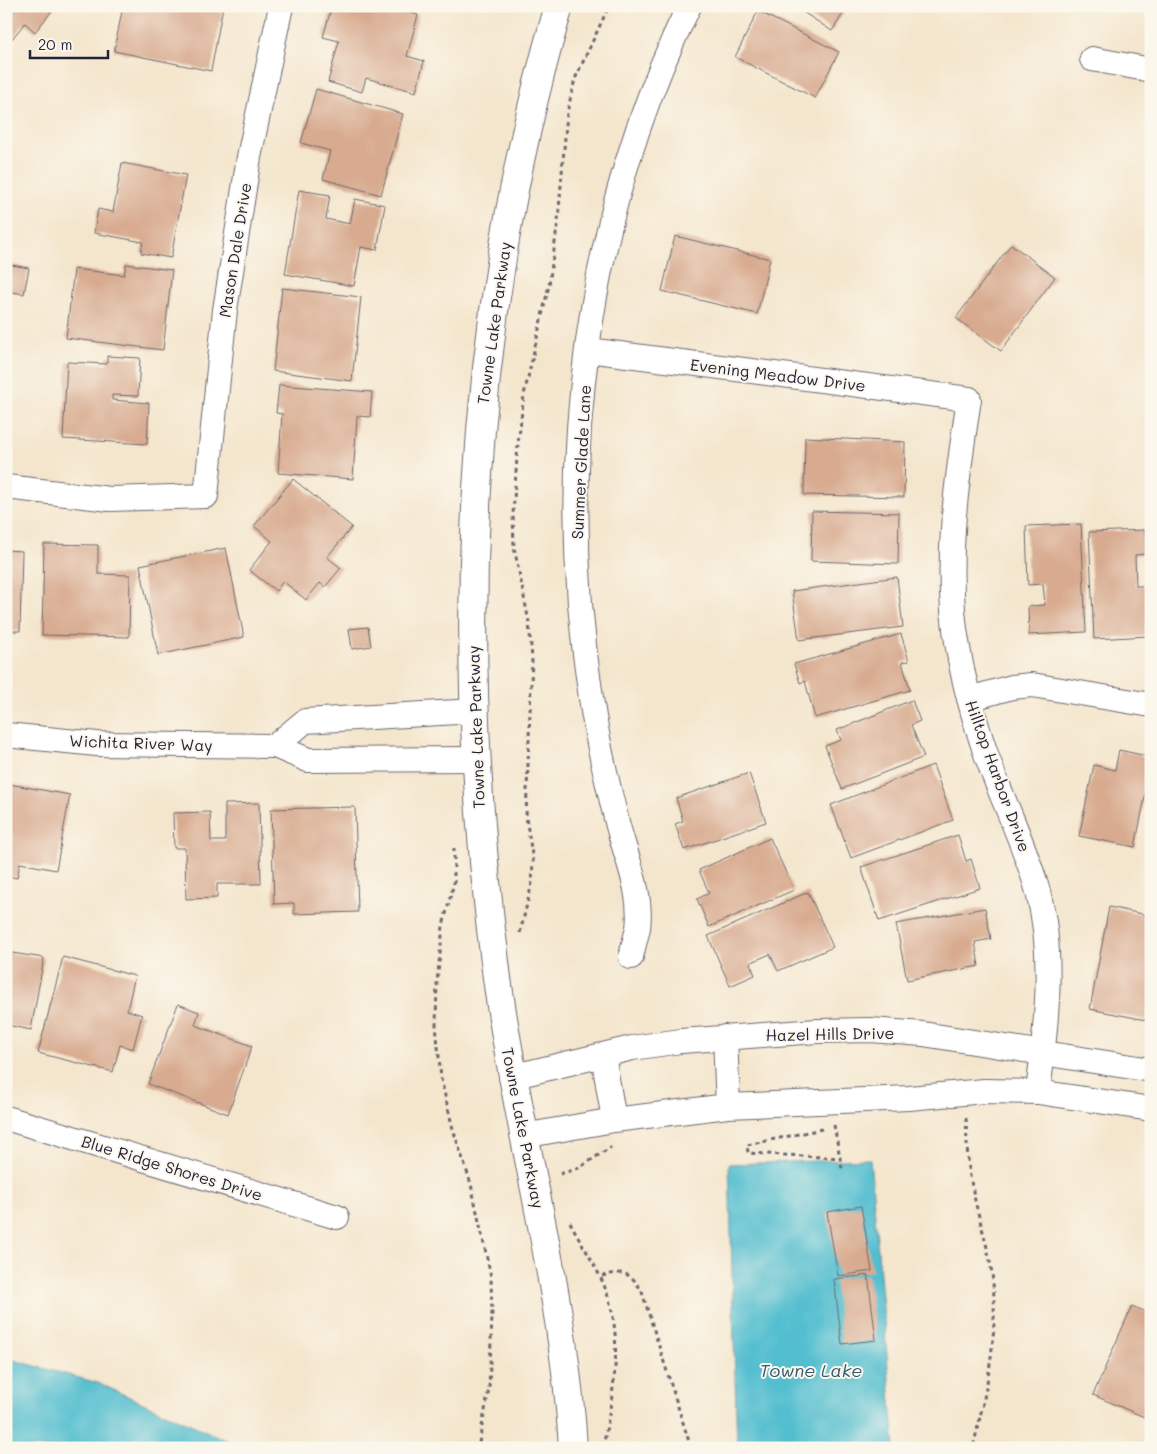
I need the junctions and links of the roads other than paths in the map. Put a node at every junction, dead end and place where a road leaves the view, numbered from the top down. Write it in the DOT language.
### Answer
graph roads {
  1 [pos="281,6"];
  2 [pos="559,6"];
  3 [pos="689,6"];
  4 [pos="1092,59"];
  5 [pos="1151,70"];
  6 [pos="588,350"];
  7 [pos="969,399"];
  8 [pos="6,487"];
  9 [pos="969,698"];
  10 [pos="1151,705"];
  11 [pos="474,711"];
  12 [pos="6,735"];
  13 [pos="275,746"];
  14 [pos="476,758"];
  15 [pos="631,956"];
  16 [pos="725,1037"];
  17 [pos="1043,1054"];
  18 [pos="603,1055"];
  19 [pos="1151,1070"];
  20 [pos="511,1076"];
  21 [pos="1038,1092"];
  22 [pos="728,1106"];
  23 [pos="1151,1109"];
  24 [pos="6,1118"];
  25 [pos="614,1120"];
  26 [pos="523,1136"];
  27 [pos="337,1217"];
  28 [pos="573,1448"];
  1 -- 8 [label="street, Mason Dale Drive"];
  2 -- 11 [label="street, Towne Lake Parkway"];
  3 -- 6 [label="street, Summer Glade Lane"];
  4 -- 5 [label="street"];
  6 -- 7 [label="street, Evening Meadow Drive"];
  6 -- 15 [label="street, Summer Glade Lane"];
  7 -- 9 [label="street, Hilltop Harbor Drive"];
  9 -- 10 [label="street"];
  9 -- 17 [label="street, Hilltop Harbor Drive"];
  11 -- 13 [label="street"];
  11 -- 14 [label="street, Towne Lake Parkway"];
  12 -- 13 [label="street, Wichita River Way"];
  13 -- 14 [label="street, Wichita River Way"];
  14 -- 20 [label="street, Towne Lake Parkway"];
  16 -- 17 [label="street, Hazel Hills Drive"];
  16 -- 18 [label="street, Hazel Hills Drive"];
  16 -- 22 [label="street"];
  17 -- 19 [label="street, Hazel Hills Drive"];
  17 -- 21 [label="street, Hilltop Harbor Drive"];
  18 -- 20 [label="street, Hazel Hills Drive"];
  18 -- 25 [label="street"];
  20 -- 26 [label="street, Towne Lake Parkway"];
  21 -- 22 [label="street"];
  21 -- 23 [label="street"];
  22 -- 25 [label="street"];
  24 -- 27 [label="street, Blue Ridge Shores Drive"];
  25 -- 26 [label="street"];
  26 -- 28 [label="street, Towne Lake Parkway"];
}
